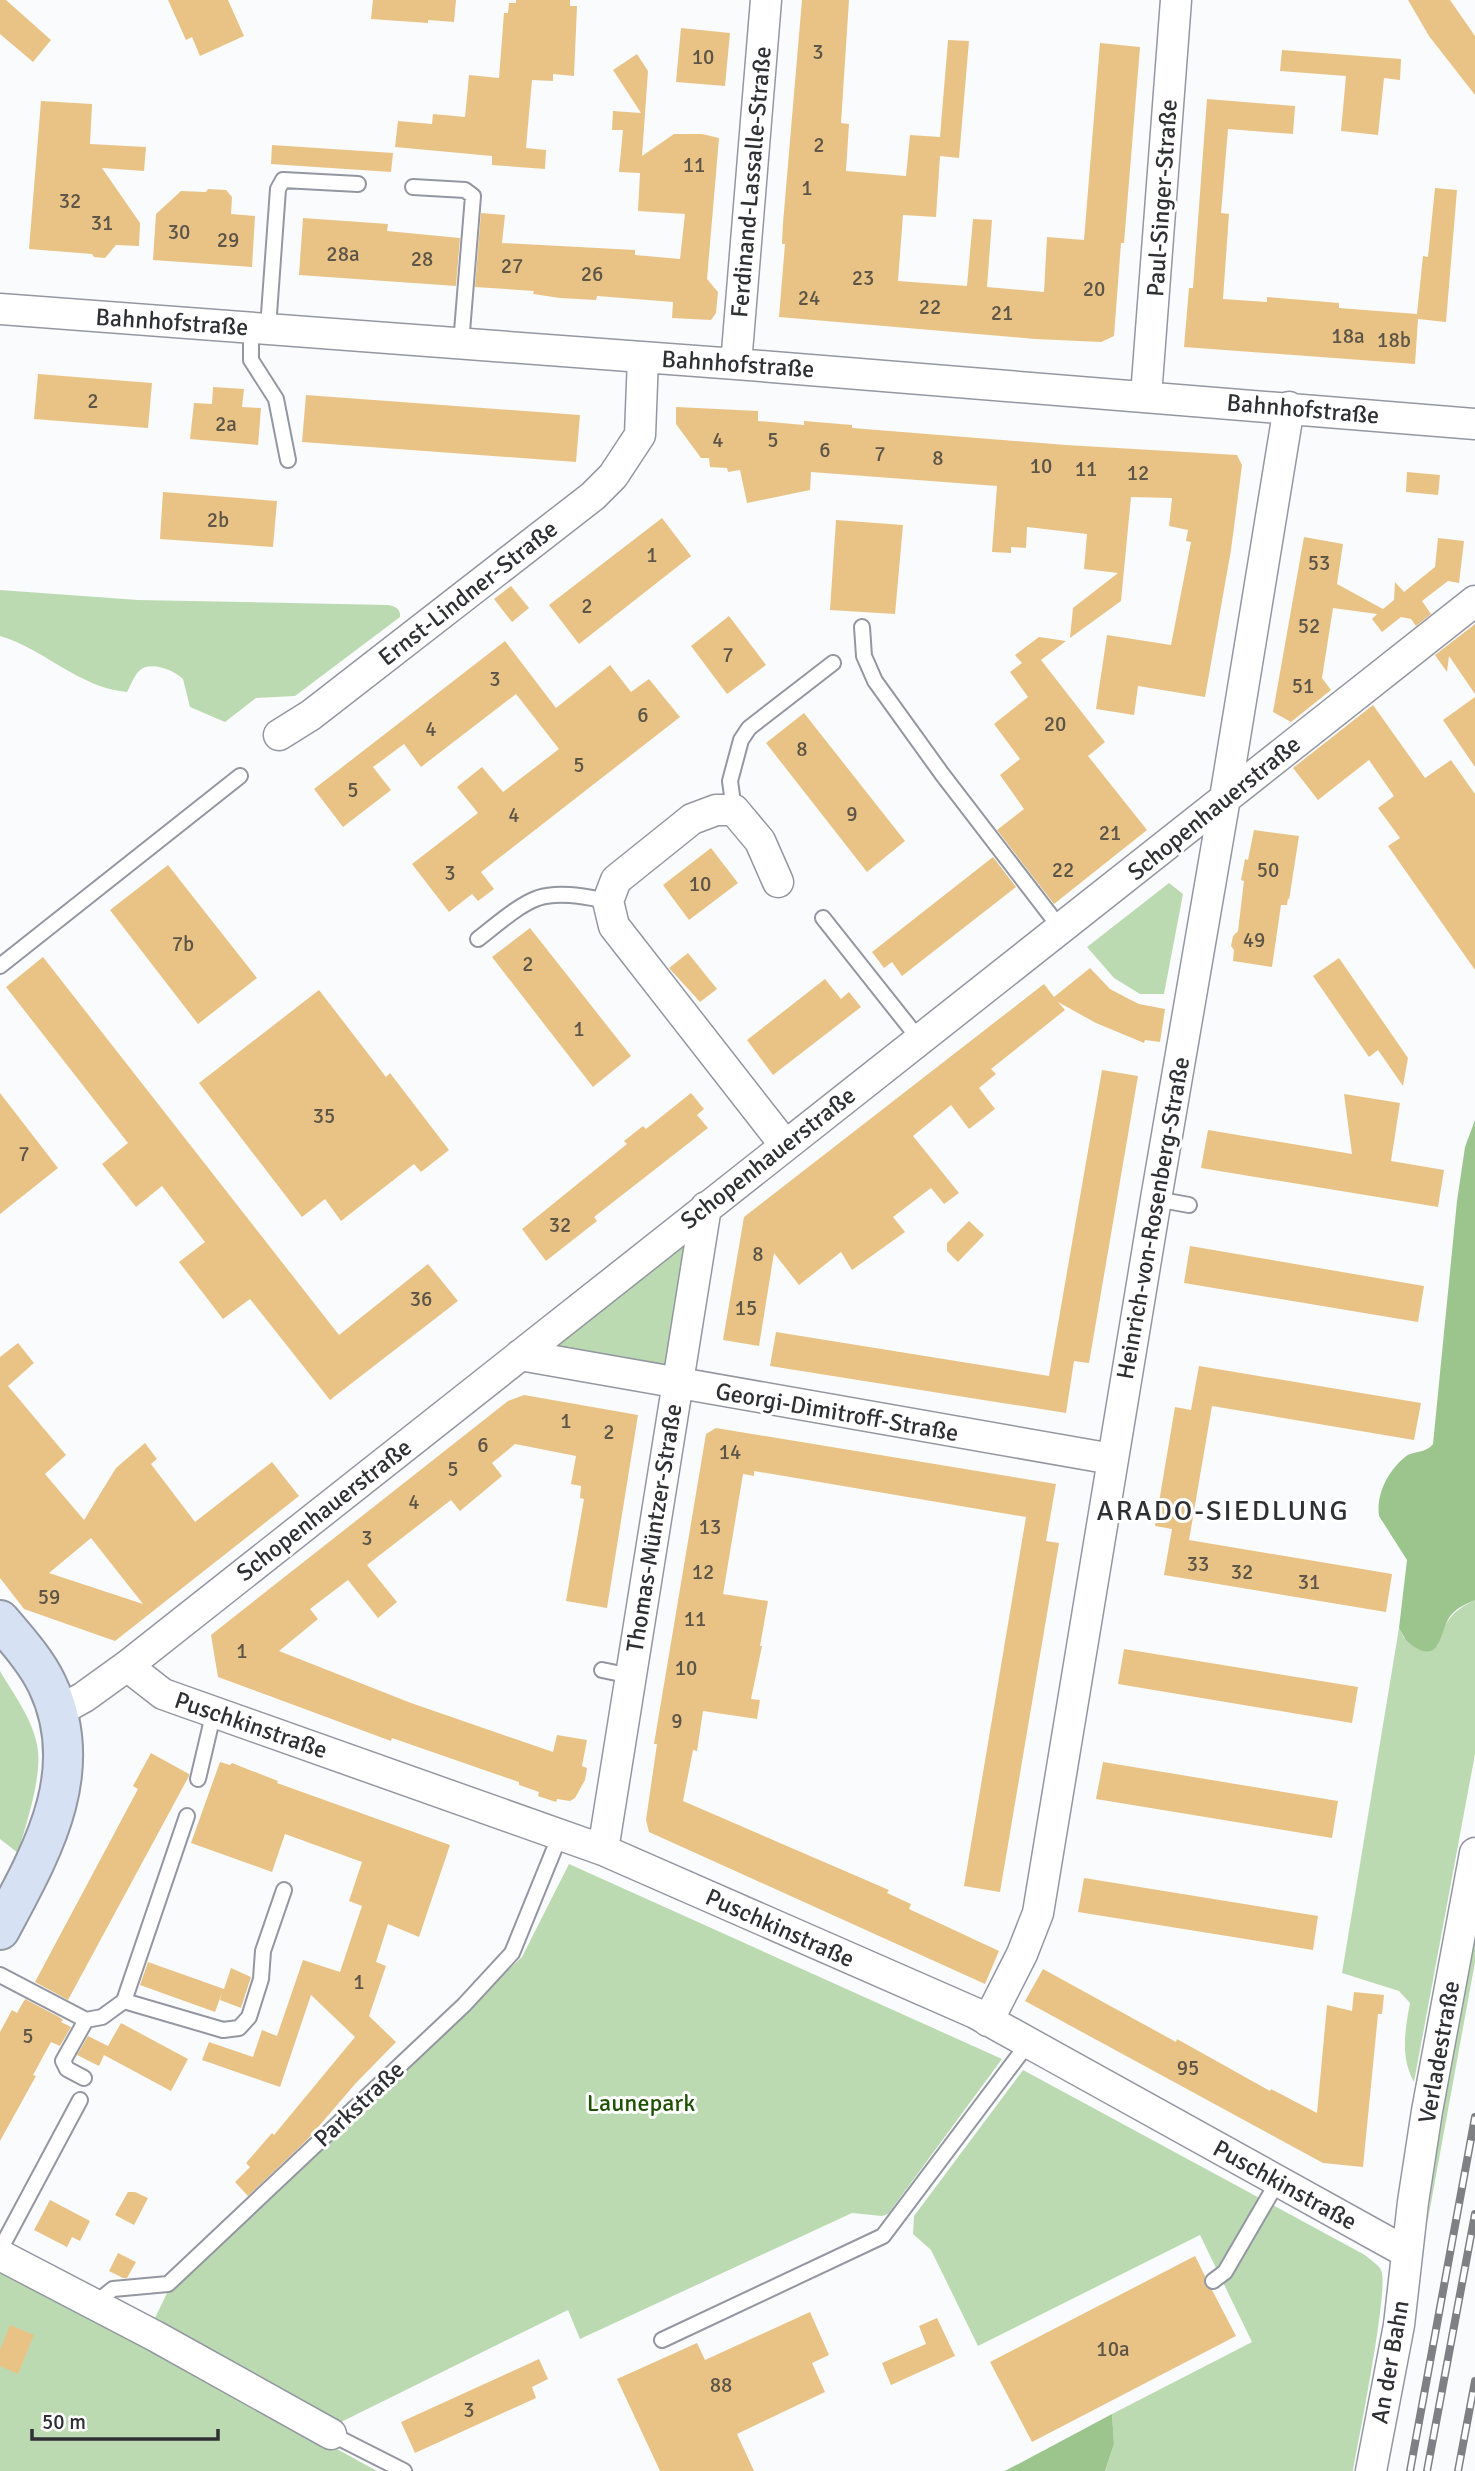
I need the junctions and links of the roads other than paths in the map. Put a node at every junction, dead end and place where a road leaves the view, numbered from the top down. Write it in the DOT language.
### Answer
graph roads {
  1 [pos="766,0"];
  2 [pos="1176,0"];
  3 [pos="358,184"];
  4 [pos="414,187"];
  5 [pos="0,309"];
  6 [pos="259,328"];
  7 [pos="461,344"];
  8 [pos="643,358"];
  9 [pos="736,363"];
  10 [pos="1146,396"];
  11 [pos="1289,407"];
  12 [pos="1475,424"];
  13 [pos="288,460"];
  14 [pos="1475,601"];
  15 [pos="862,628"];
  16 [pos="833,663"];
  17 [pos="279,735"];
  18 [pos="240,776"];
  19 [pos="1225,798"];
  20 [pos="734,810"];
  21 [pos="778,882"];
  22 [pos="608,901"];
  23 [pos="823,918"];
  24 [pos="1061,929"];
  25 [pos="478,939"];
  26 [pos="0,966"];
  27 [pos="919,1039"];
  28 [pos="785,1145"];
  29 [pos="1156,1199"];
  30 [pos="1189,1205"];
  31 [pos="706,1206"];
  32 [pos="520,1356"];
  33 [pos="677,1384"];
  34 [pos="1112,1459"];
  35 [pos="0,1620"];
  36 [pos="127,1666"];
  37 [pos="59,1711"];
  38 [pos="214,1711"];
  39 [pos="198,1779"];
  40 [pos="187,1816"];
  41 [pos="560,1835"];
  42 [pos="603,1850"];
  43 [pos="1475,1853"];
  44 [pos="284,1890"];
  45 [pos="0,1930"];
  46 [pos="0,1975"];
  47 [pos="124,2001"];
  48 [pos="86,2020"];
  49 [pos="988,2021"];
  50 [pos="1029,2042"];
  51 [pos="84,2078"];
  52 [pos="79,2100"];
  53 [pos="1278,2181"];
  54 [pos="0,2252"];
  55 [pos="1406,2252"];
  56 [pos="1213,2281"];
  57 [pos="92,2305"];
  58 [pos="662,2340"];
  59 [pos="331,2434"];
  60 [pos="404,2471"];
  61 [pos="1371,2471"];
  1 -- 9 [label="street, Ferdinand-Lassalle-Straße"];
  2 -- 10 [label="street, Paul-Singer-Straße"];
  3 -- 6 [label="lane"];
  4 -- 7 [label="lane"];
  5 -- 6 [label="street, Bahnhofstraße"];
  6 -- 7 [label="street, Bahnhofstraße"];
  6 -- 13 [label="lane"];
  7 -- 8 [label="street, Bahnhofstraße"];
  8 -- 9 [label="street, Bahnhofstraße"];
  8 -- 17 [label="street, Ernst-Lindner-Straße"];
  9 -- 10 [label="street, Bahnhofstraße"];
  10 -- 11 [label="street, Bahnhofstraße"];
  11 -- 12 [label="street, Bahnhofstraße"];
  11 -- 19 [label="street, Heinrich-von-Rosenberg-Straße"];
  14 -- 19 [label="street, Schopenhauerstraße"];
  15 -- 24 [label="lane"];
  16 -- 20 [label="lane"];
  18 -- 26 [label="lane"];
  19 -- 24 [label="street, Schopenhauerstraße"];
  19 -- 29 [label="street, Heinrich-von-Rosenberg-Straße"];
  20 -- 21 [label="street"];
  20 -- 22 [label="street"];
  22 -- 25 [label="lane"];
  22 -- 28 [label="street"];
  23 -- 27 [label="lane"];
  24 -- 27 [label="street, Schopenhauerstraße"];
  27 -- 28 [label="street, Schopenhauerstraße"];
  28 -- 31 [label="street, Schopenhauerstraße"];
  29 -- 30 [label="lane"];
  29 -- 34 [label="street, Heinrich-von-Rosenberg-Straße"];
  31 -- 32 [label="street, Schopenhauerstraße"];
  31 -- 33 [label="street, Thomas-Müntzer-Straße"];
  32 -- 33 [label="street, Georgi-Dimitroff-Straße"];
  32 -- 36 [label="street, Schopenhauerstraße"];
  33 -- 34 [label="street, Georgi-Dimitroff-Straße"];
  33 -- 42 [label="street, Thomas-Müntzer-Straße"];
  34 -- 49 [label="street, Heinrich-von-Rosenberg-Straße"];
  35 -- 37 [label="street"];
  36 -- 37 [label="street, Schopenhauerstraße"];
  36 -- 38 [label="street, Puschkinstraße"];
  37 -- 45 [label="street"];
  38 -- 39 [label="lane"];
  38 -- 41 [label="street, Puschkinstraße"];
  40 -- 47 [label="lane"];
  41 -- 42 [label="street, Puschkinstraße"];
  41 -- 57 [label="lane, Parkstraße"];
  42 -- 49 [label="street, Puschkinstraße"];
  43 -- 55 [label="street, Verladestraße"];
  44 -- 47 [label="lane"];
  46 -- 48 [label="lane"];
  47 -- 48 [label="lane"];
  48 -- 51 [label="lane"];
  49 -- 50 [label="street, Puschkinstraße"];
  50 -- 53 [label="street, Puschkinstraße"];
  50 -- 58 [label="lane"];
  52 -- 54 [label="lane"];
  53 -- 55 [label="street, Puschkinstraße"];
  53 -- 56 [label="lane"];
  54 -- 57 [label="street"];
  55 -- 61 [label="street, An der Bahn"];
  57 -- 59 [label="street"];
  59 -- 60 [label="lane"];
}
